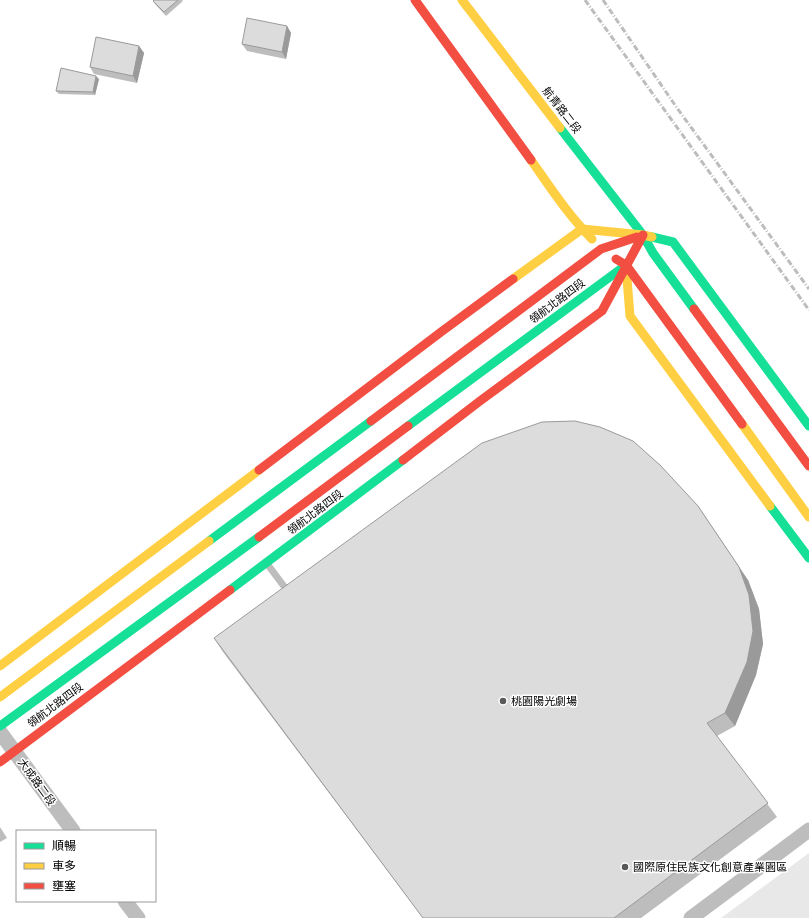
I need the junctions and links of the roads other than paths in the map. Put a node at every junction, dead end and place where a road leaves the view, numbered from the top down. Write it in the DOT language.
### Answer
graph roads {
  1 [pos="415,0"];
  2 [pos="462,0"];
  3 [pos="582,229"];
  4 [pos="643,235"];
  5 [pos="601,249"];
  6 [pos="626,265"];
  7 [pos="809,426"];
  8 [pos="809,466"];
  9 [pos="809,517"];
  10 [pos="809,558"];
  11 [pos="267,563"];
  12 [pos="294,600"];
  13 [pos="0,666"];
  14 [pos="0,697"];
  15 [pos="0,726"];
  16 [pos="0,732"];
  17 [pos="14,751"];
  18 [pos="0,762"];
  19 [pos="72,830"];
  20 [pos="809,830"];
  21 [pos="126,902"];
  22 [pos="138,918"];
  23 [pos="691,918"];
  1 -- 3 [label="street"];
  2 -- 4 [label="street, 航青路二段"];
  3 -- 4 [label="street"];
  3 -- 5 [label="street"];
  3 -- 13 [label="street"];
  4 -- 5 [label="street, 領航北路四段"];
  4 -- 6 [label="street, 領航北路四段"];
  4 -- 7 [label="street"];
  4 -- 8 [label="street"];
  5 -- 6 [label="street"];
  5 -- 14 [label="street, 領航北路四段"];
  6 -- 9 [label="street"];
  6 -- 10 [label="street"];
  6 -- 11 [label="street, 領航北路四段"];
  6 -- 15 [label="street, 領航北路四段"];
  11 -- 12 [label="lane"];
  11 -- 17 [label="street, 領航北路四段"];
  16 -- 17 [label="street, 大成路二段"];
  17 -- 18 [label="street, 領航北路四段"];
  17 -- 19 [label="street, 大成路二段"];
  20 -- 23 [label="street"];
  21 -- 22 [label="street"];
}
